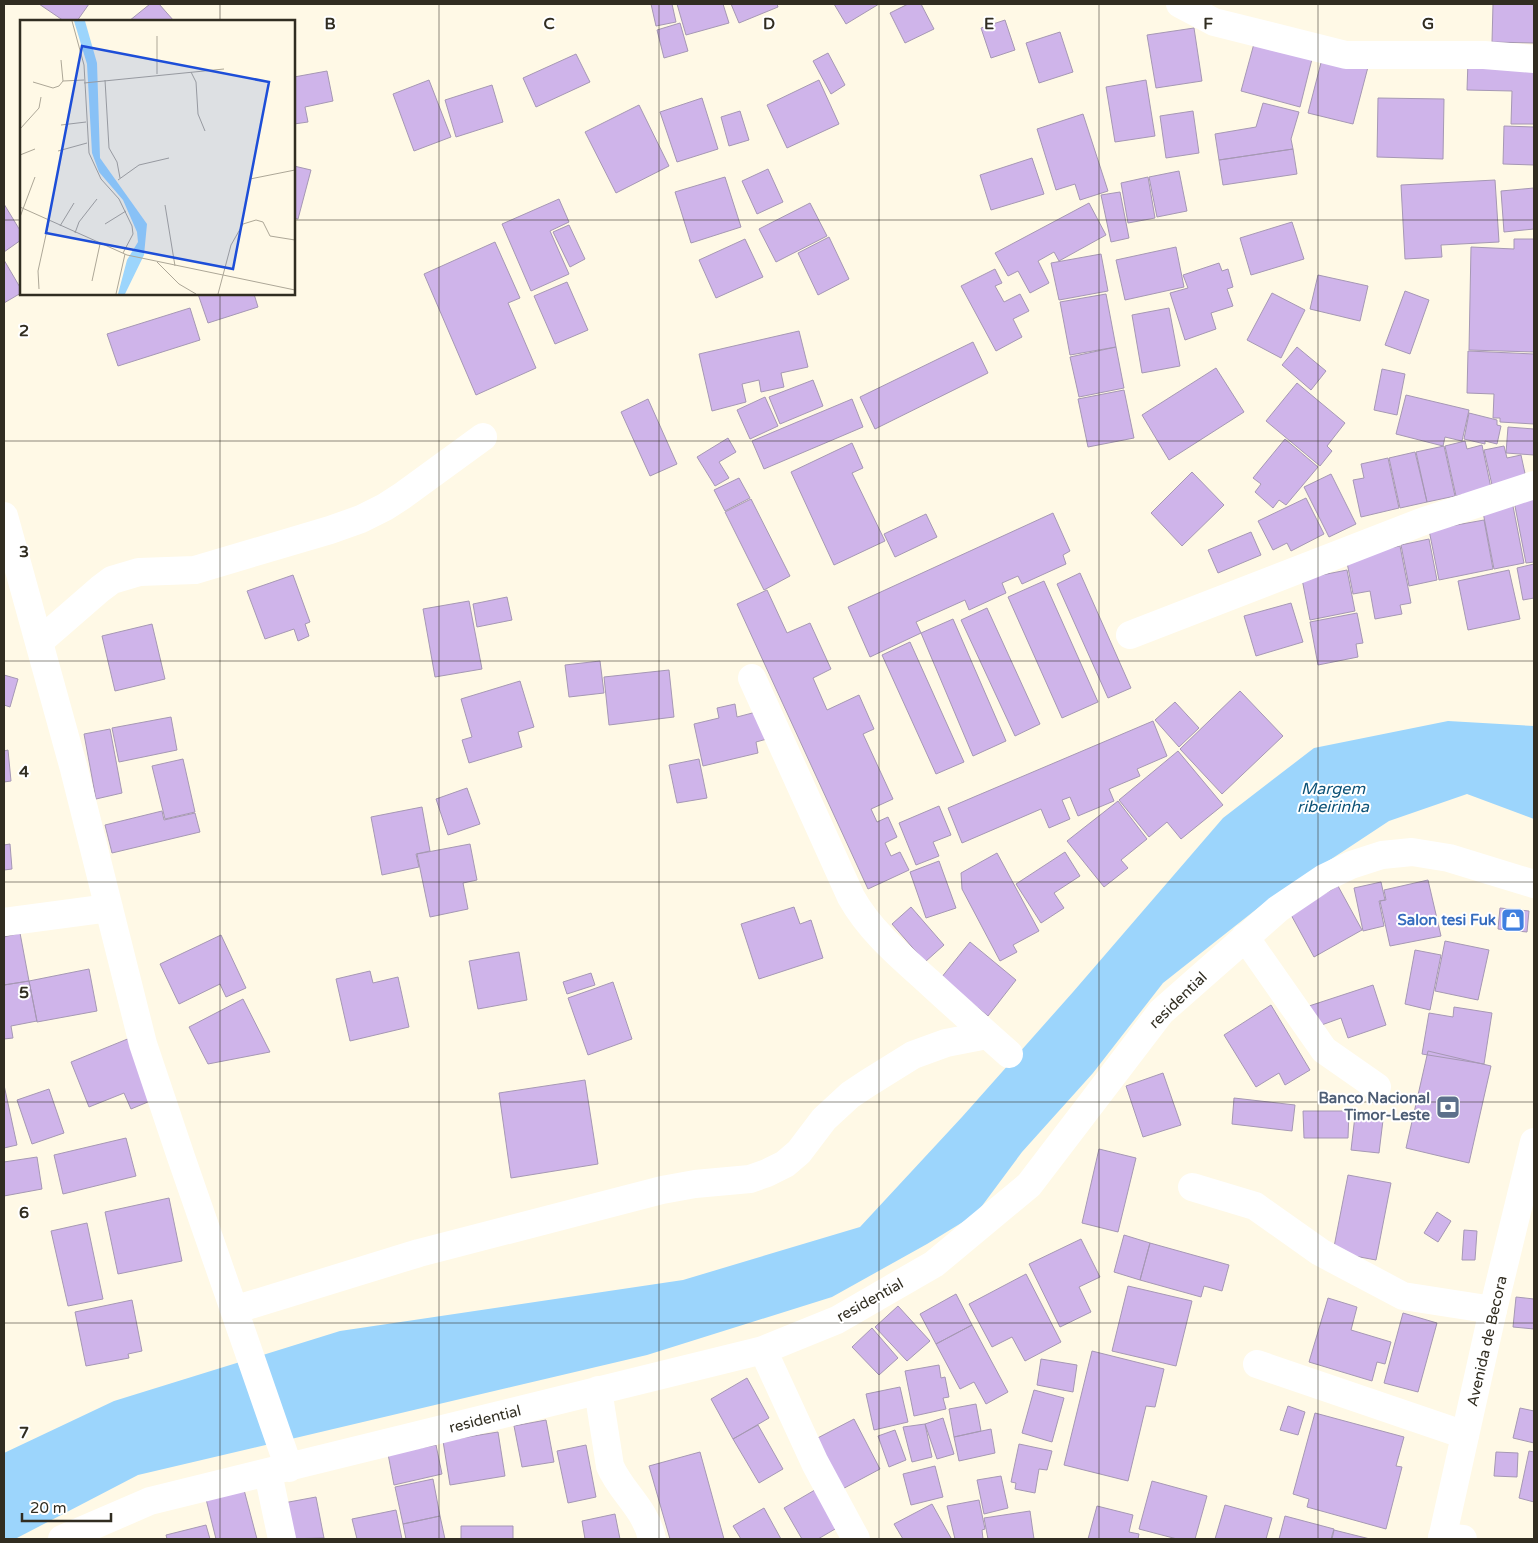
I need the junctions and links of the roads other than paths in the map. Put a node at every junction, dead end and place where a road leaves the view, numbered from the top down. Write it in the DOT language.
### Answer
graph roads {
  1 [pos="1180,4"];
  2 [pos="1534,59"];
  3 [pos="483,437"];
  4 [pos="1534,484"];
  5 [pos="4,516"];
  6 [pos="1130,635"];
  7 [pos="39,642"];
  8 [pos="752,678"];
  9 [pos="1534,884"];
  10 [pos="109,908"];
  11 [pos="4,922"];
  12 [pos="1245,937"];
  13 [pos="987,1035"];
  14 [pos="1009,1054"];
  15 [pos="1376,1087"];
  16 [pos="1534,1142"];
  17 [pos="1192,1187"];
  18 [pos="234,1310"];
  19 [pos="1493,1310"];
  20 [pos="763,1350"];
  21 [pos="1257,1364"];
  22 [pos="598,1390"];
  23 [pos="1465,1435"];
  24 [pos="280,1463"];
  25 [pos="62,1539"];
  26 [pos="282,1539"];
  27 [pos="652,1539"];
  28 [pos="856,1539"];
  29 [pos="1449,1539"];
  1 -- 2 [label="street"];
  3 -- 7 [label="street"];
  4 -- 6 [label="street"];
  5 -- 7 [label="street"];
  7 -- 10 [label="street"];
  8 -- 13 [label="street"];
  9 -- 12 [label="street, residential"];
  10 -- 11 [label="street"];
  10 -- 18 [label="street"];
  12 -- 15 [label="street"];
  12 -- 20 [label="street, residential"];
  13 -- 14 [label="street"];
  13 -- 18 [label="street"];
  16 -- 19 [label="street, Avenida de Becora"];
  17 -- 19 [label="street"];
  18 -- 24 [label="street"];
  19 -- 23 [label="street, Avenida de Becora"];
  20 -- 22 [label="street, residential"];
  20 -- 28 [label="street"];
  21 -- 23 [label="street"];
  22 -- 24 [label="street, residential"];
  22 -- 27 [label="street"];
  23 -- 29 [label="street, Avenida de Becora"];
  24 -- 25 [label="street, residential"];
  24 -- 26 [label="street"];
}
